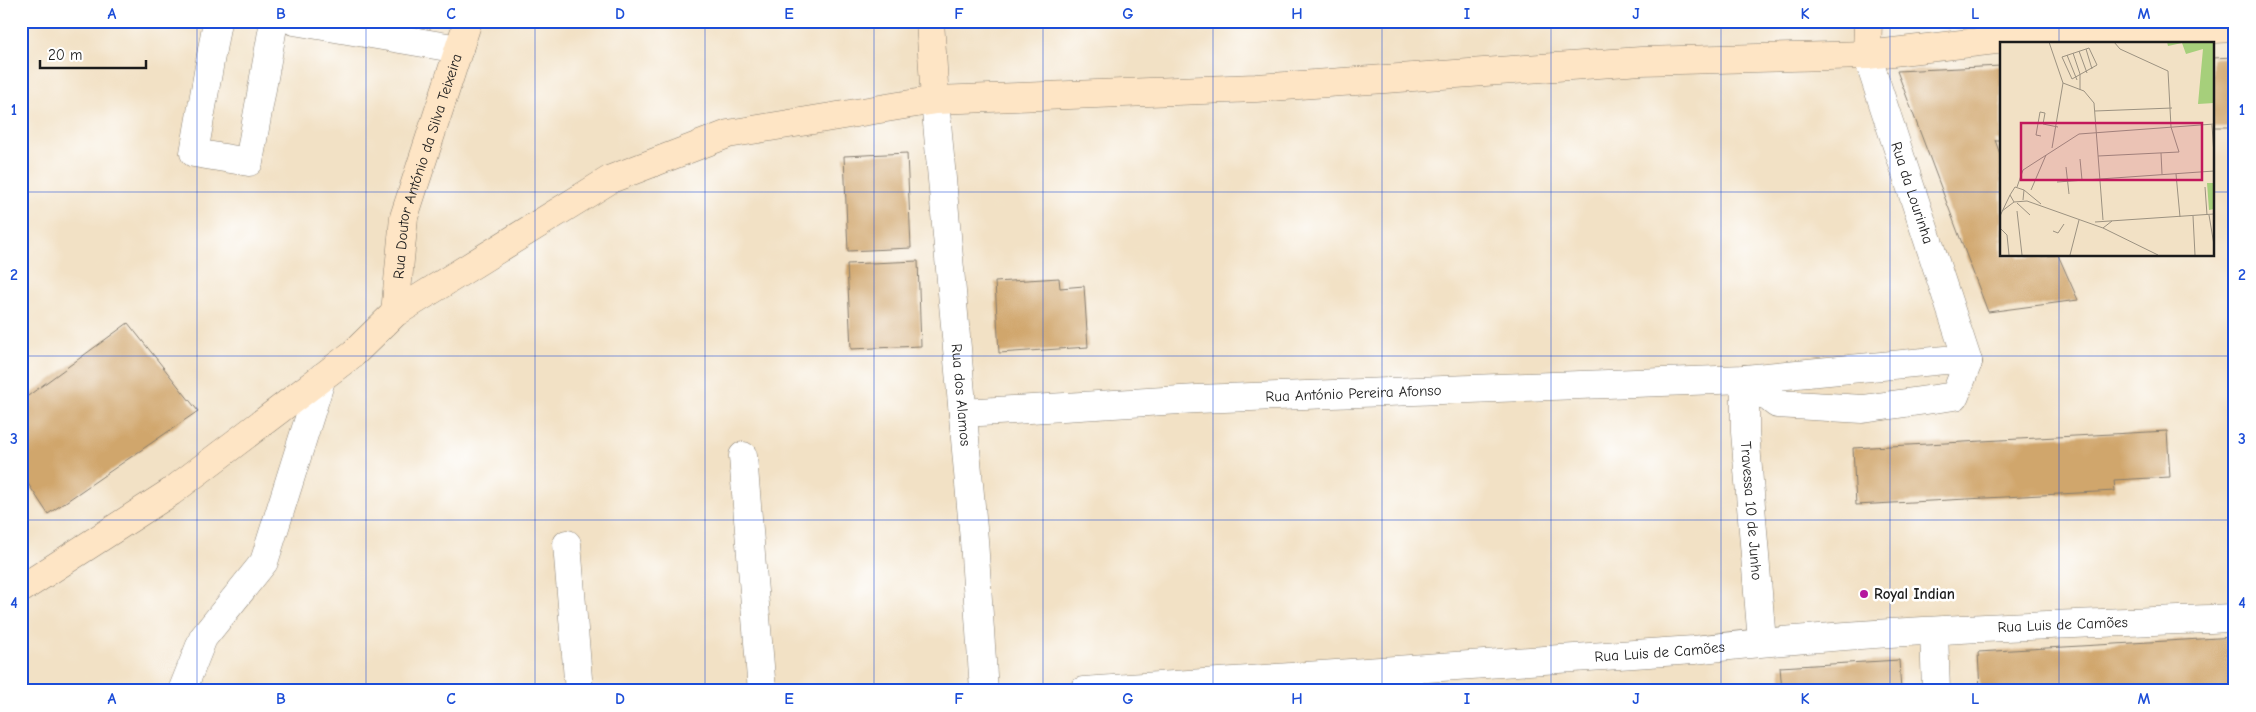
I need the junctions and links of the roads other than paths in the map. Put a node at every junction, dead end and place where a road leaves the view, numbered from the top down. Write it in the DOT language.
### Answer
graph roads {
  1 [pos="217,21"];
  2 [pos="274,21"];
  3 [pos="294,21"];
  4 [pos="468,21"];
  5 [pos="930,21"];
  6 [pos="1868,21"];
  7 [pos="2235,28"];
  8 [pos="459,49"];
  9 [pos="1867,55"];
  10 [pos="936,100"];
  11 [pos="394,313"];
  12 [pos="1968,362"];
  13 [pos="322,378"];
  14 [pos="1745,379"];
  15 [pos="963,413"];
  16 [pos="742,456"];
  17 [pos="567,544"];
  18 [pos="21,589"];
  19 [pos="2235,618"];
  20 [pos="1934,631"];
  21 [pos="1762,642"];
  22 [pos="182,691"];
  23 [pos="579,691"];
  24 [pos="762,691"];
  25 [pos="984,691"];
  26 [pos="1083,691"];
  27 [pos="1936,691"];
  1 -- 2 [label="street"];
  3 -- 8 [label="street"];
  4 -- 8 [label="street, Rua Doutor António da Silva Teixeira"];
  5 -- 10 [label="street"];
  6 -- 9 [label="street, Rua da Lourinha"];
  7 -- 9 [label="street"];
  8 -- 11 [label="street, Rua Doutor António da Silva Teixeira"];
  9 -- 10 [label="street"];
  9 -- 12 [label="street, Rua da Lourinha"];
  10 -- 11 [label="street"];
  10 -- 15 [label="street, Rua dos Alamos"];
  11 -- 13 [label="street"];
  12 -- 14 [label="street, Rua António Pereira Afonso"];
  12 -- 14 [label="street"];
  13 -- 18 [label="street"];
  13 -- 22 [label="street"];
  14 -- 15 [label="street, Rua António Pereira Afonso"];
  14 -- 21 [label="street, Travessa 10 de Junho"];
  15 -- 25 [label="street, Rua dos Alamos"];
  16 -- 24 [label="street"];
  17 -- 23 [label="street"];
  19 -- 20 [label="street, Rua Luis de Camões"];
  20 -- 21 [label="street, Rua Luis de Camões"];
  20 -- 27 [label="street"];
  21 -- 26 [label="street, Rua Luis de Camões"];
}
